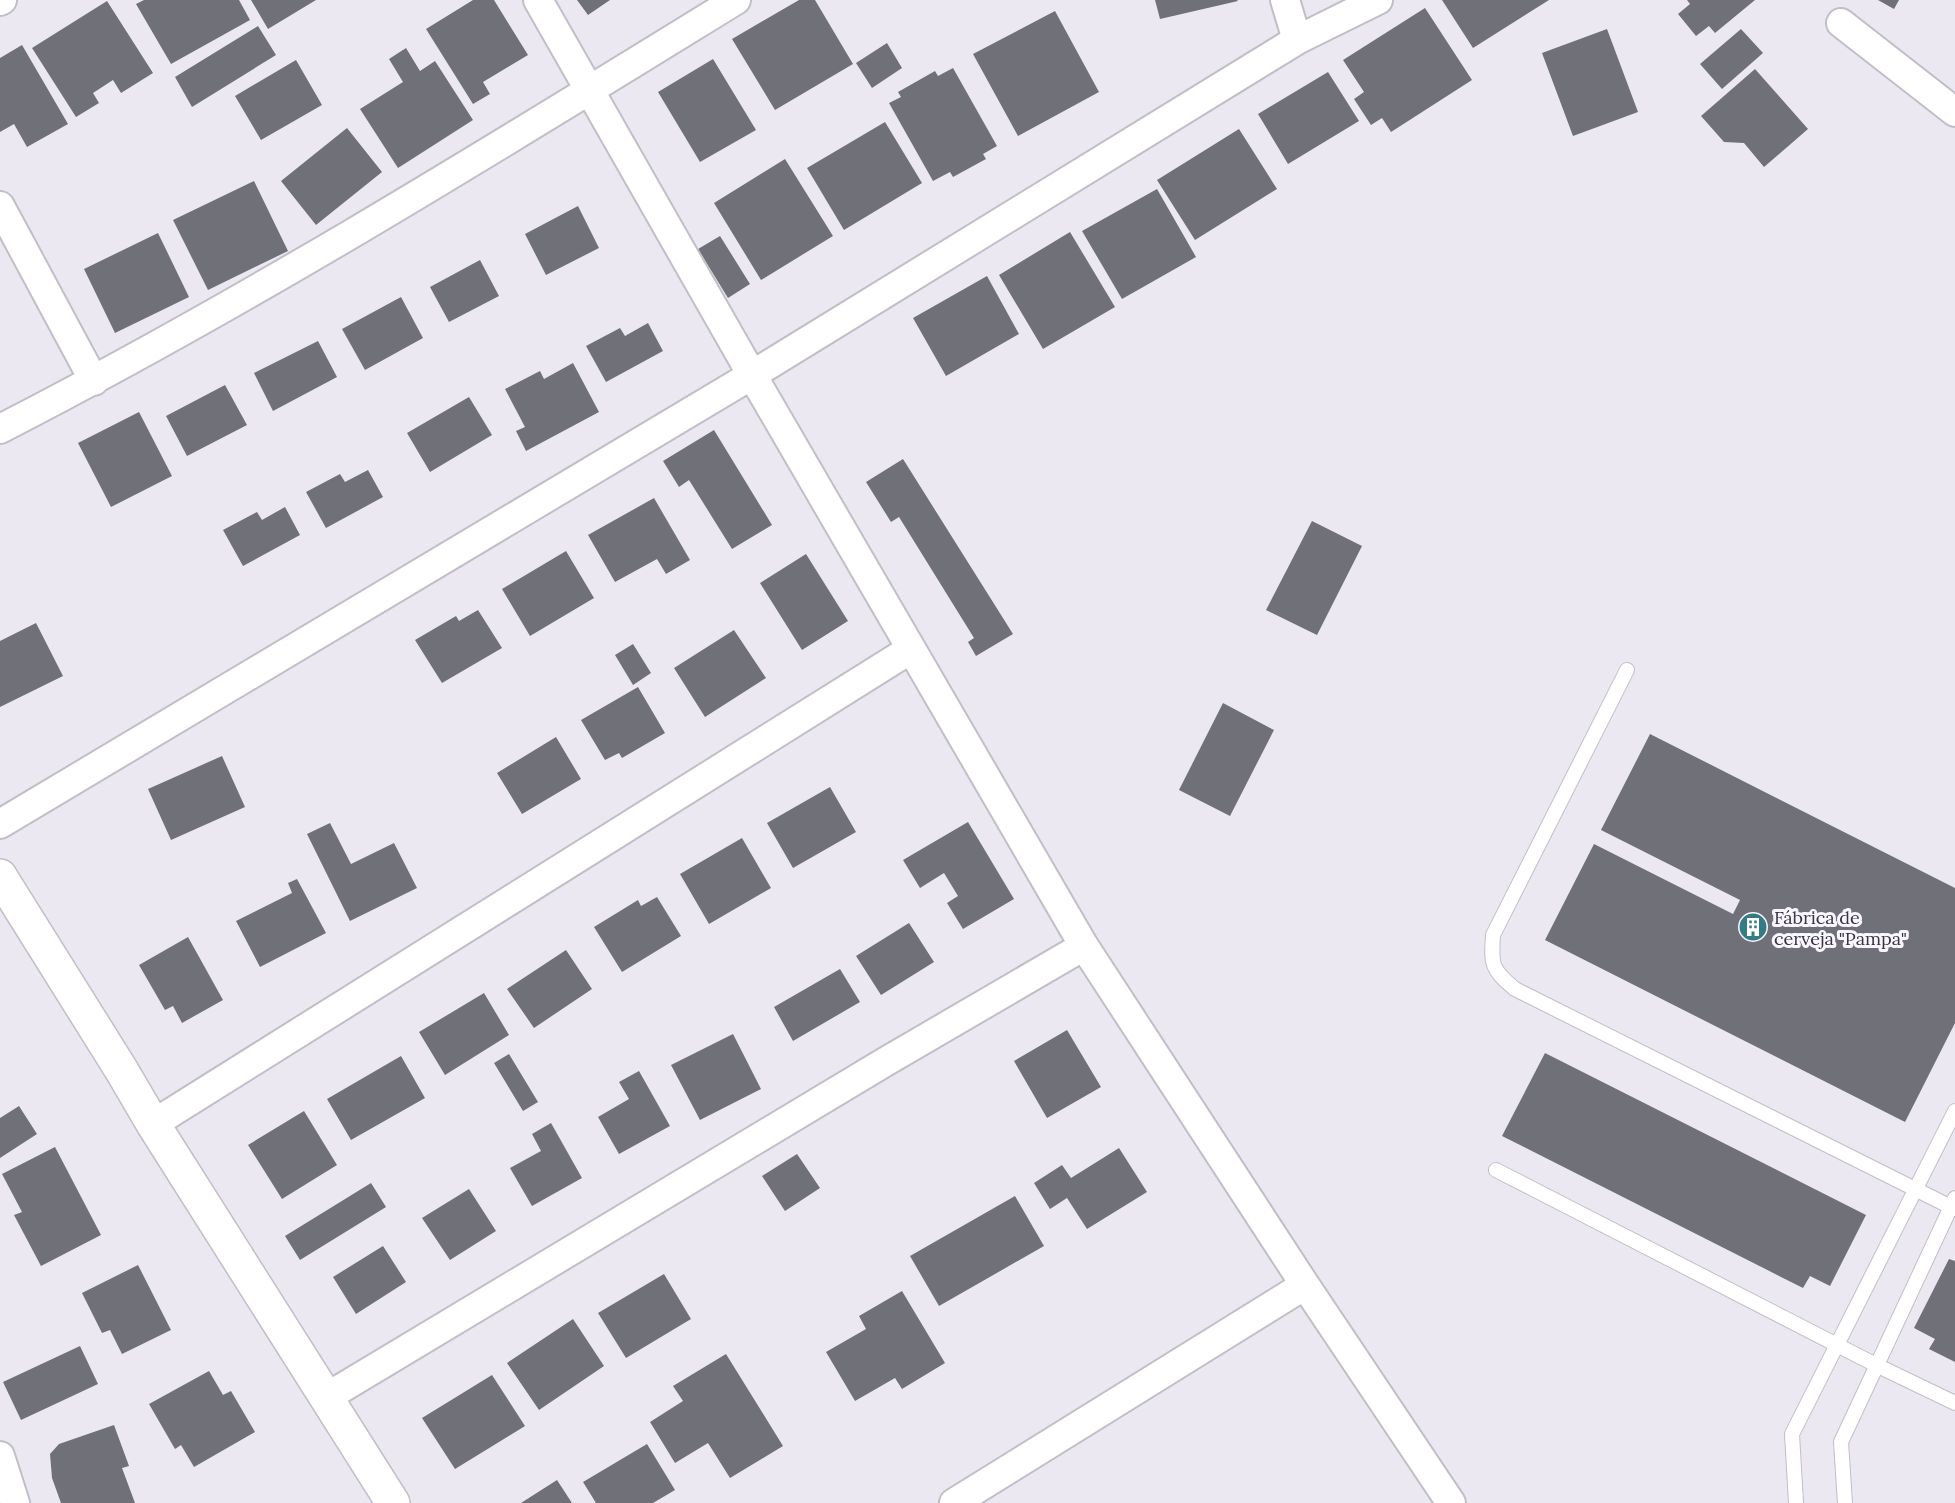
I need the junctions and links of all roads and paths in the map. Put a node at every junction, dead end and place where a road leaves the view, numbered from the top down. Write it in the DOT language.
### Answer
graph roads {
  1 [pos="538,0"];
  2 [pos="736,0"];
  3 [pos="1286,0"];
  4 [pos="1378,0"];
  5 [pos="1841,23"];
  6 [pos="1297,40"];
  7 [pos="589,91"];
  8 [pos="1955,112"];
  9 [pos="0,206"];
  10 [pos="752,375"];
  11 [pos="94,381"];
  12 [pos="0,429"];
  13 [pos="911,649"];
  14 [pos="1627,670"];
  15 [pos="0,824"];
  16 [pos="0,876"];
  17 [pos="1084,946"];
  18 [pos="1955,1111"];
  19 [pos="153,1124"];
  20 [pos="1496,1170"];
  21 [pos="1915,1190"];
  22 [pos="1954,1205"];
  23 [pos="1305,1285"];
  24 [pos="1837,1343"];
  25 [pos="1876,1365"];
  26 [pos="327,1397"];
  27 [pos="1955,1403"];
  28 [pos="0,1456"];
  29 [pos="15,1503"];
  30 [pos="393,1503"];
  31 [pos="954,1503"];
  32 [pos="1451,1503"];
  33 [pos="1796,1503"];
  34 [pos="1845,1503"];
  1 -- 7 [label="street"];
  2 -- 7 [label="street"];
  3 -- 6 [label="street"];
  4 -- 6 [label="street"];
  5 -- 8 [label="street"];
  6 -- 10 [label="street"];
  7 -- 10 [label="street"];
  7 -- 11 [label="street"];
  9 -- 11 [label="street"];
  10 -- 13 [label="street"];
  10 -- 15 [label="street"];
  11 -- 12 [label="street"];
  13 -- 17 [label="street"];
  13 -- 19 [label="street"];
  14 -- 21 [label="lane"];
  16 -- 19 [label="street"];
  17 -- 23 [label="street"];
  17 -- 26 [label="street"];
  18 -- 21 [label="lane"];
  19 -- 26 [label="street"];
  20 -- 24 [label="lane"];
  21 -- 22 [label="lane"];
  21 -- 24 [label="lane"];
  22 -- 25 [label="lane"];
  23 -- 31 [label="street"];
  23 -- 32 [label="street"];
  24 -- 25 [label="lane"];
  24 -- 33 [label="lane"];
  25 -- 27 [label="lane"];
  25 -- 34 [label="lane"];
  26 -- 30 [label="street"];
  28 -- 29 [label="street"];
}
